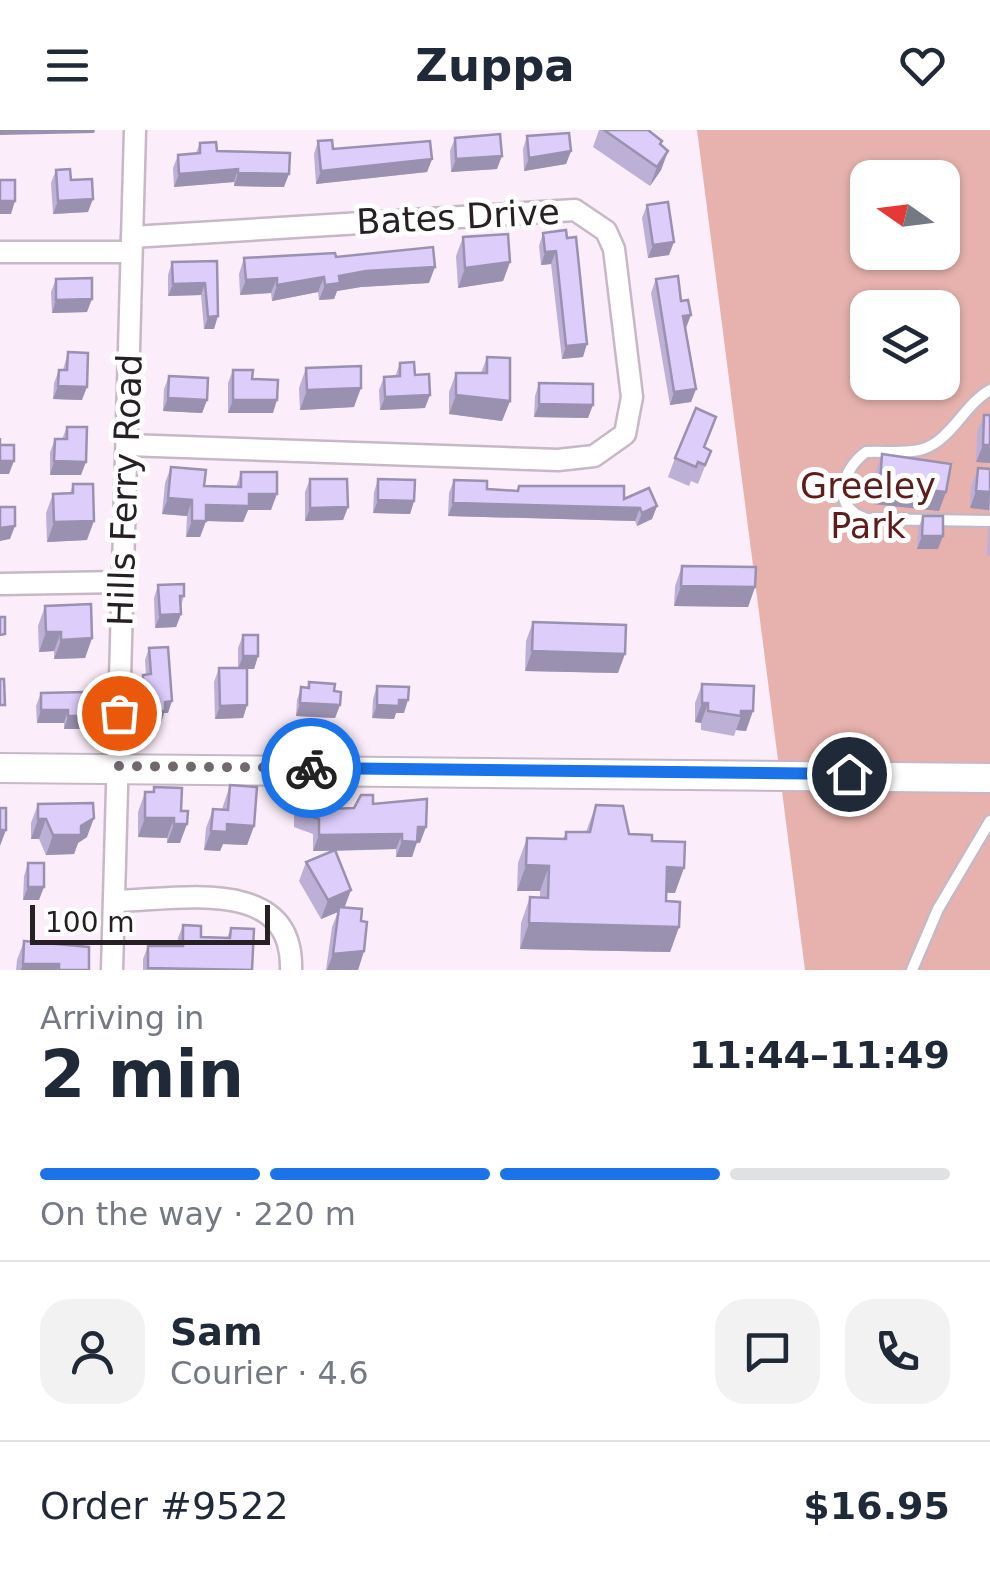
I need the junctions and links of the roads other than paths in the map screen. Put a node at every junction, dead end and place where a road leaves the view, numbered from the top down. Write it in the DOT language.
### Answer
graph roads {
  1 [pos="135,130"];
  2 [pos="132,244"];
  3 [pos="0,252"];
  4 [pos="990,390"];
  5 [pos="127,446"];
  6 [pos="990,522"];
  7 [pos="122,582"];
  8 [pos="0,584"];
  9 [pos="118,766"];
  10 [pos="0,768"];
  11 [pos="990,778"];
  12 [pos="990,821"];
  13 [pos="114,901"];
  14 [pos="112,970"];
  15 [pos="291,970"];
  16 [pos="912,970"];
  1 -- 2 [label="street, Hills Ferry Road"];
  2 -- 3 [label="street, Bates Drive"];
  2 -- 5 [label="street, Hills Ferry Road"];
  2 -- 5 [label="street, Bates Drive"];
  4 -- 6 [label="lane"];
  5 -- 7 [label="street, Hills Ferry Road"];
  7 -- 8 [label="street"];
  7 -- 9 [label="street, Hills Ferry Road"];
  9 -- 10 [label="main road"];
  9 -- 11 [label="main road"];
  9 -- 13 [label="street, Hills Ferry Road"];
  12 -- 16 [label="lane"];
  13 -- 14 [label="street, Hills Ferry Road"];
  13 -- 15 [label="street"];
}
